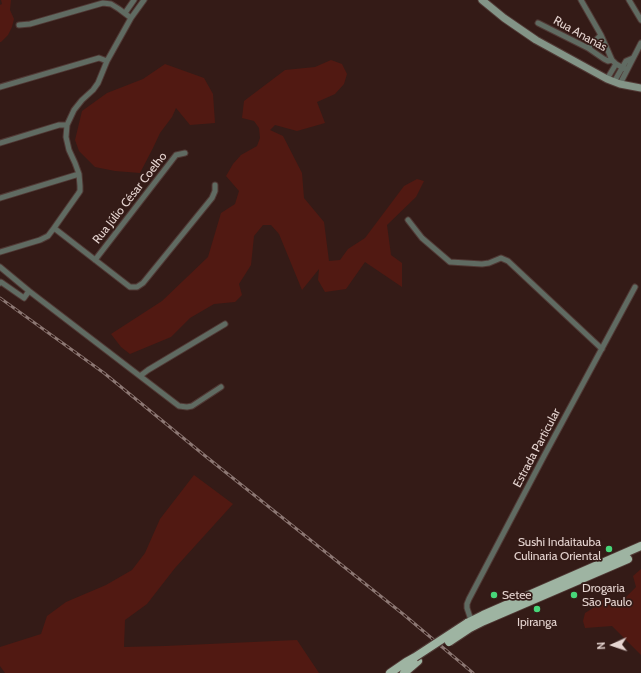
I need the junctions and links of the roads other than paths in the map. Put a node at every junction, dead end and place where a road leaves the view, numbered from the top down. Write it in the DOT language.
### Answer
graph roads {
  1 [pos="134,0"];
  2 [pos="144,0"];
  3 [pos="482,0"];
  4 [pos="581,0"];
  5 [pos="629,0"];
  6 [pos="125,13"];
  7 [pos="131,18"];
  8 [pos="641,20"];
  9 [pos="538,23"];
  10 [pos="19,25"];
  11 [pos="601,35"];
  12 [pos="641,43"];
  13 [pos="588,48"];
  14 [pos="107,61"];
  15 [pos="614,62"];
  16 [pos="625,68"];
  17 [pos="614,81"];
  18 [pos="0,87"];
  19 [pos="641,88"];
  20 [pos="67,125"];
  21 [pos="0,143"];
  22 [pos="185,153"];
  23 [pos="79,174"];
  24 [pos="215,185"];
  25 [pos="0,198"];
  26 [pos="408,220"];
  27 [pos="54,228"];
  28 [pos="0,252"];
  29 [pos="94,260"];
  30 [pos="0,267"];
  31 [pos="1,283"];
  32 [pos="635,287"];
  33 [pos="29,291"];
  34 [pos="225,324"];
  35 [pos="602,349"];
  36 [pos="140,376"];
  37 [pos="221,388"];
  38 [pos="641,546"];
  39 [pos="641,552"];
  40 [pos="472,624"];
  41 [pos="416,659"];
  42 [pos="390,673"];
  43 [pos="404,673"];
  1 -- 6 [label="street"];
  2 -- 7 [label="street"];
  3 -- 17 [label="main road"];
  4 -- 11 [label="street"];
  5 -- 8 [label="street"];
  6 -- 7 [label="street"];
  6 -- 10 [label="street"];
  7 -- 14 [label="street"];
  9 -- 13 [label="street, Rua Ananás"];
  11 -- 13 [label="street"];
  11 -- 15 [label="street"];
  12 -- 16 [label="street"];
  13 -- 15 [label="street, Rua Ananás"];
  14 -- 18 [label="street"];
  14 -- 20 [label="street"];
  15 -- 16 [label="street, Rua Ananás"];
  15 -- 17 [label="street"];
  16 -- 17 [label="street"];
  17 -- 19 [label="main road"];
  20 -- 21 [label="street"];
  20 -- 23 [label="street"];
  22 -- 29 [label="street, Rua Júlio César Coelho"];
  23 -- 25 [label="street"];
  23 -- 27 [label="street"];
  24 -- 29 [label="street"];
  26 -- 35 [label="street"];
  27 -- 28 [label="street"];
  27 -- 29 [label="street"];
  30 -- 33 [label="street"];
  31 -- 33 [label="street"];
  32 -- 35 [label="street, Estrada Particular"];
  33 -- 36 [label="street"];
  34 -- 36 [label="street"];
  35 -- 40 [label="street, Estrada Particular"];
  36 -- 37 [label="street"];
  38 -- 40 [label="main road"];
  39 -- 40 [label="main road"];
  40 -- 41 [label="main road, bridge"];
  41 -- 42 [label="main road"];
  41 -- 43 [label="main road"];
}
